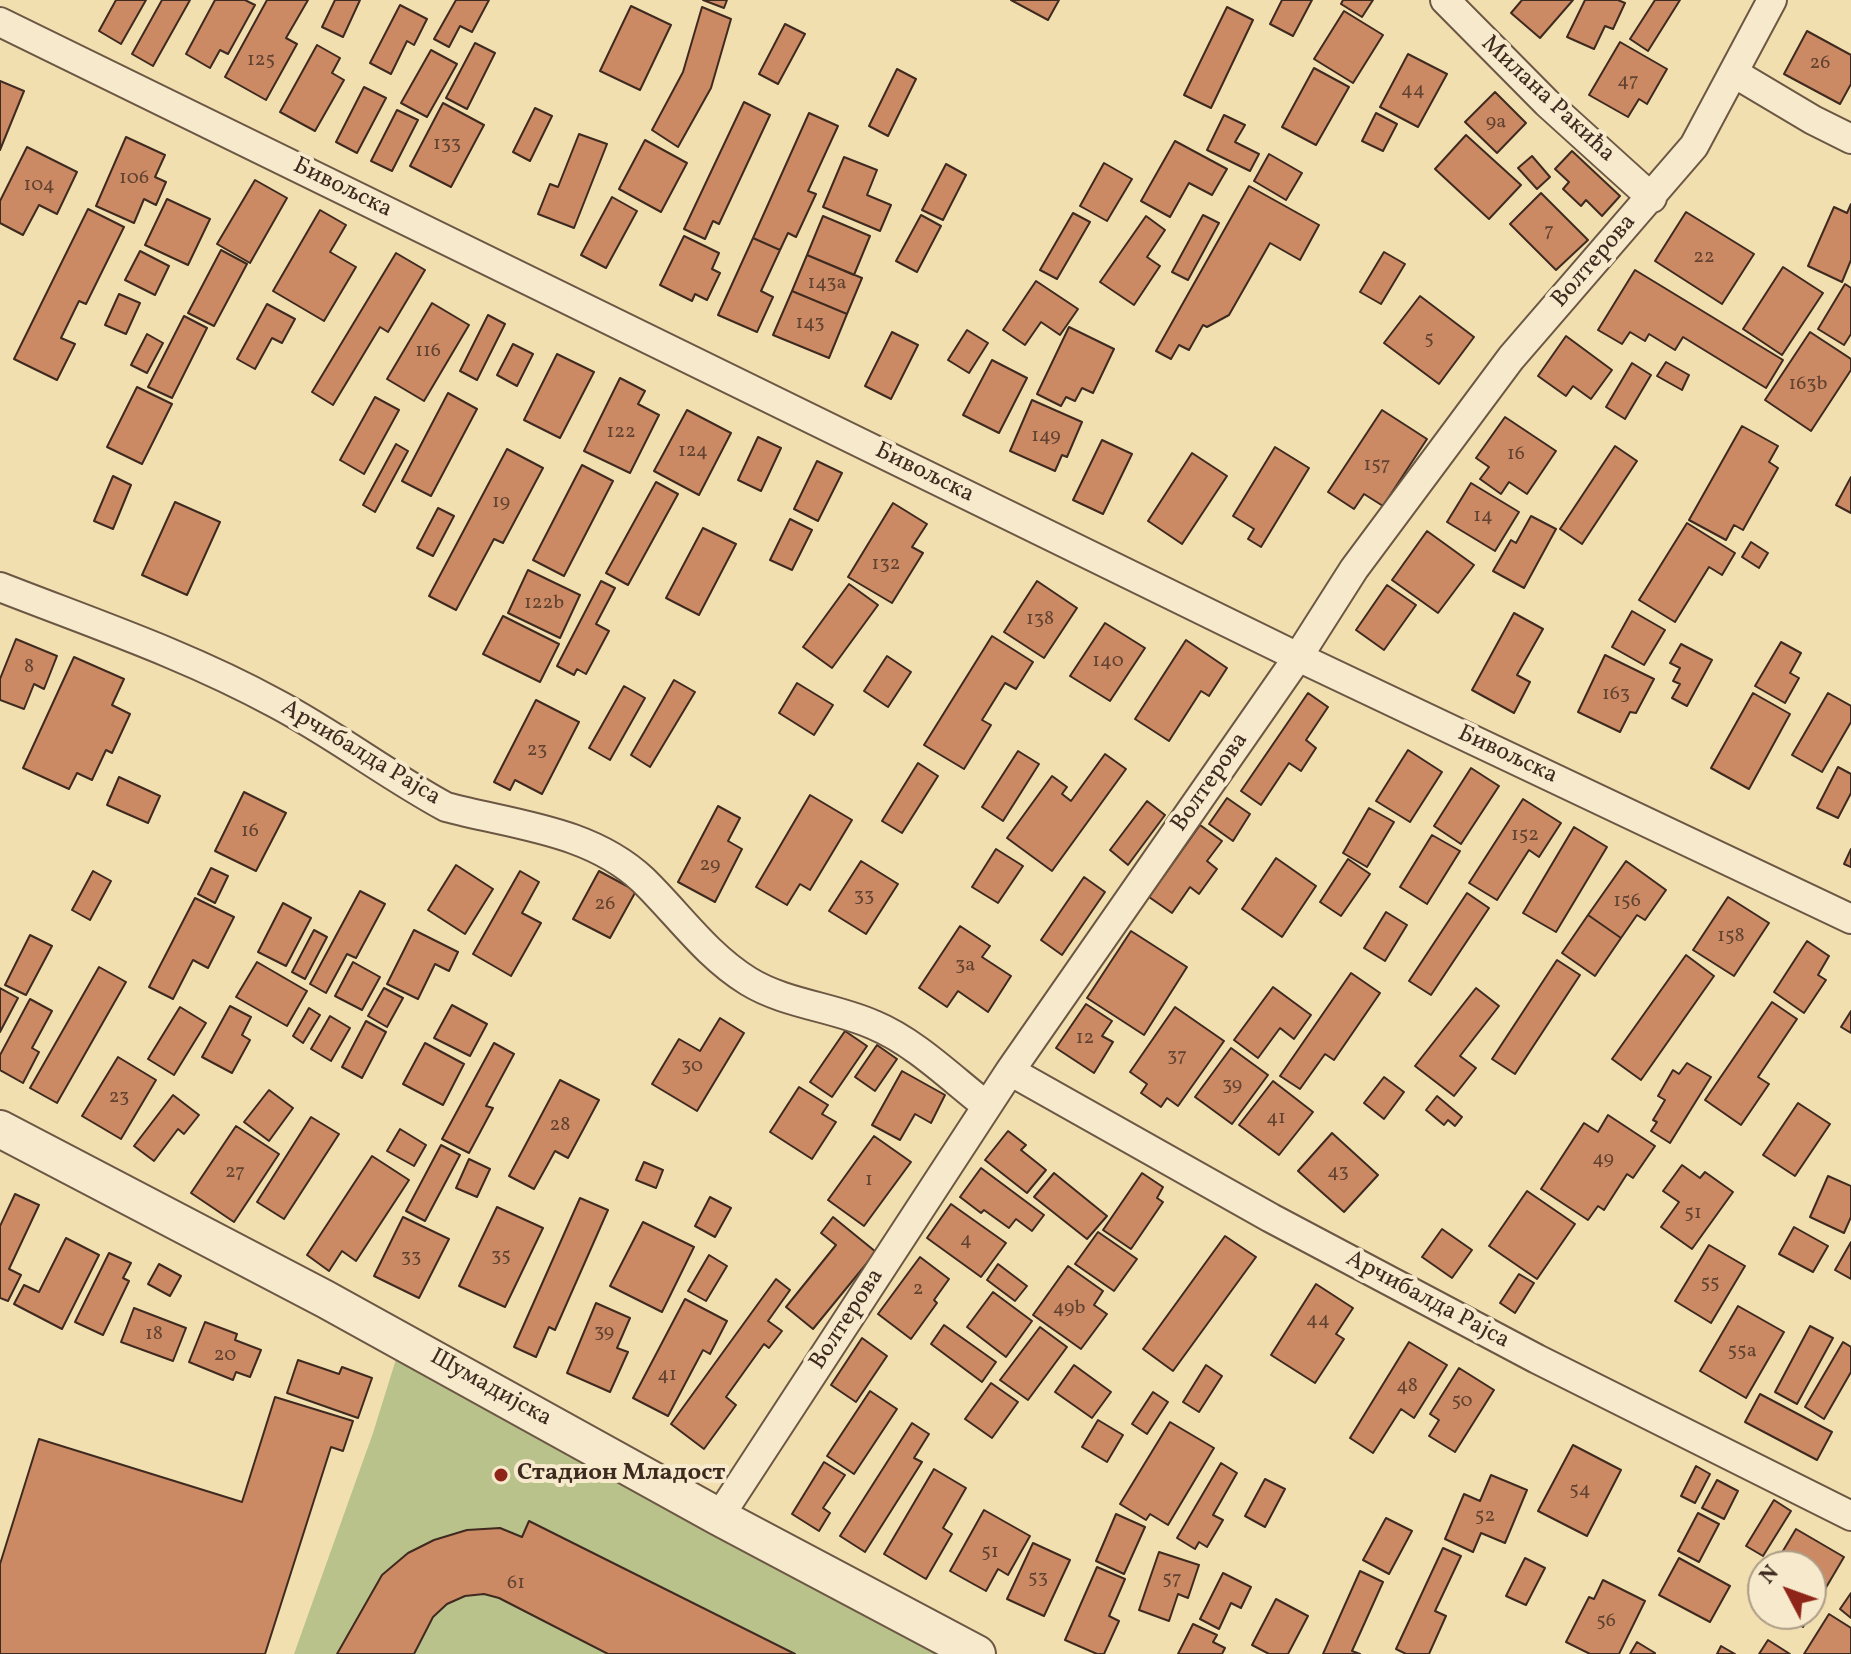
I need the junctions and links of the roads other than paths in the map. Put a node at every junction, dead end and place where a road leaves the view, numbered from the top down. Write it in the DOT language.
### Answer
graph roads {
  1 [pos="1445,0"];
  2 [pos="1772,0"];
  3 [pos="0,22"];
  4 [pos="1734,73"];
  5 [pos="1851,139"];
  6 [pos="1652,198"];
  7 [pos="0,587"];
  8 [pos="1298,657"];
  9 [pos="1851,919"];
  10 [pos="1010,1071"];
  11 [pos="987,1106"];
  12 [pos="0,1129"];
  13 [pos="1851,1516"];
  14 [pos="719,1517"];
  15 [pos="977,1654"];
  1 -- 6 [label="street, Милана Ракића"];
  2 -- 4 [label="street, Волтерова"];
  3 -- 8 [label="street, Бивољска"];
  4 -- 5 [label="street"];
  4 -- 6 [label="street, Волтерова"];
  6 -- 8 [label="street, Волтерова"];
  7 -- 11 [label="street, Арчибалда Рајса"];
  8 -- 9 [label="street, Бивољска"];
  8 -- 10 [label="street, Волтерова"];
  10 -- 11 [label="street, Волтерова"];
  10 -- 13 [label="street, Арчибалда Рајса"];
  11 -- 14 [label="street, Волтерова"];
  12 -- 14 [label="street, Шумадијска"];
  14 -- 15 [label="street, Шумадијска"];
}
